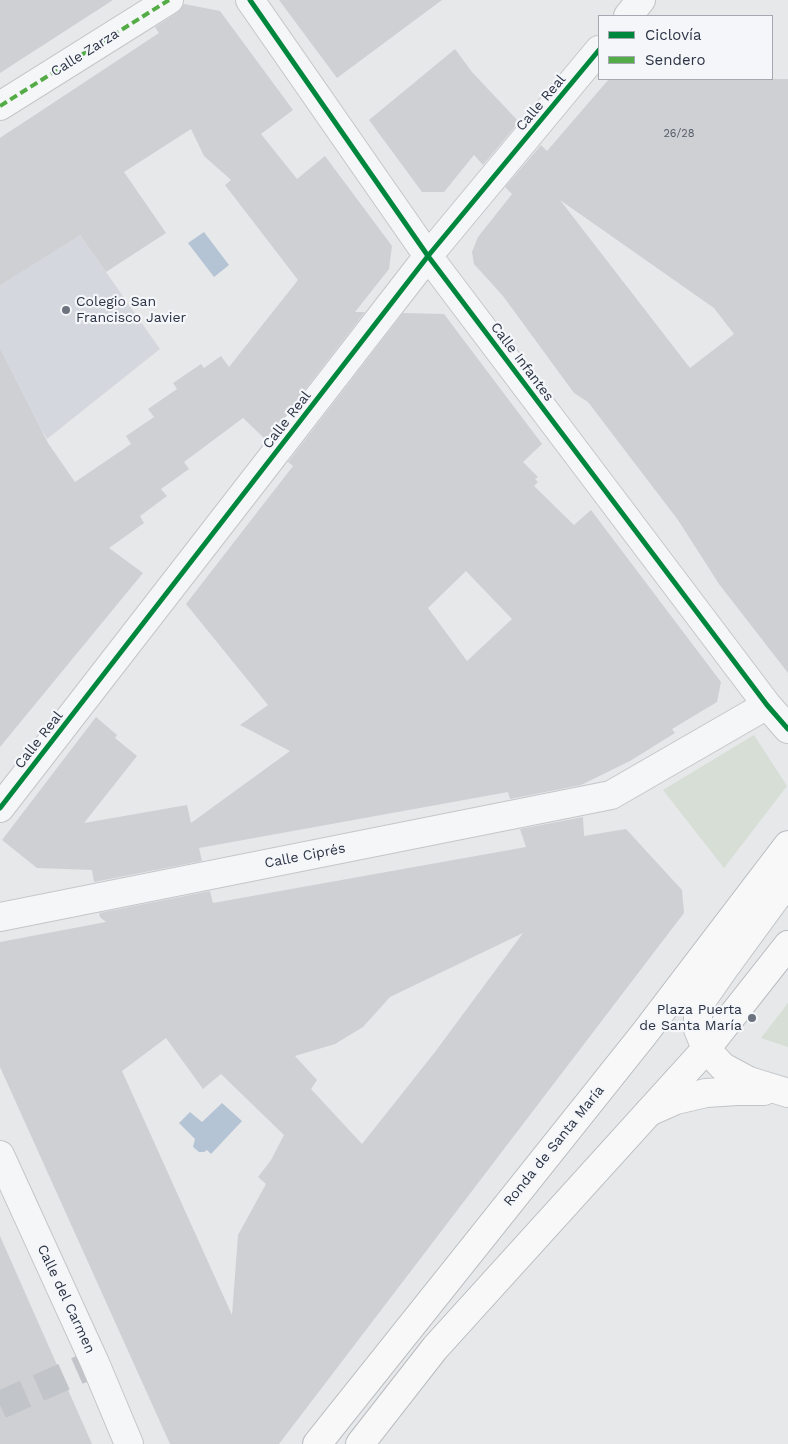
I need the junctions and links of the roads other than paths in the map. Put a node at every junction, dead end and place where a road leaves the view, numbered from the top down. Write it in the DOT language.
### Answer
graph roads {
  1 [pos="169,0"];
  2 [pos="250,0"];
  3 [pos="641,0"];
  4 [pos="629,15"];
  5 [pos="598,51"];
  6 [pos="0,106"];
  7 [pos="428,256"];
  8 [pos="767,705"];
  9 [pos="788,730"];
  10 [pos="0,808"];
  11 [pos="788,845"];
  12 [pos="788,881"];
  13 [pos="0,917"];
  14 [pos="788,946"];
  15 [pos="706,1049"];
  16 [pos="783,1093"];
  17 [pos="649,1112"];
  18 [pos="0,1155"];
  19 [pos="130,1444"];
  20 [pos="316,1444"];
  21 [pos="360,1444"];
  1 -- 6 [label="street, Calle Zarza"];
  2 -- 7 [label="street, Calle Infantes"];
  3 -- 4 [label="street"];
  5 -- 7 [label="street, Calle Real"];
  7 -- 8 [label="street, Calle Infantes"];
  7 -- 10 [label="street, Calle Real"];
  8 -- 9 [label="street, Calle Infantes"];
  8 -- 13 [label="street, Calle Ciprés"];
  11 -- 20 [label="main road, Ronda de Santa María"];
  12 -- 15 [label="main road"];
  14 -- 15 [label="main road"];
  15 -- 16 [label="main road"];
  15 -- 17 [label="main road"];
  16 -- 17 [label="main road"];
  17 -- 21 [label="main road"];
  18 -- 19 [label="street, Calle del Carmen"];
}
